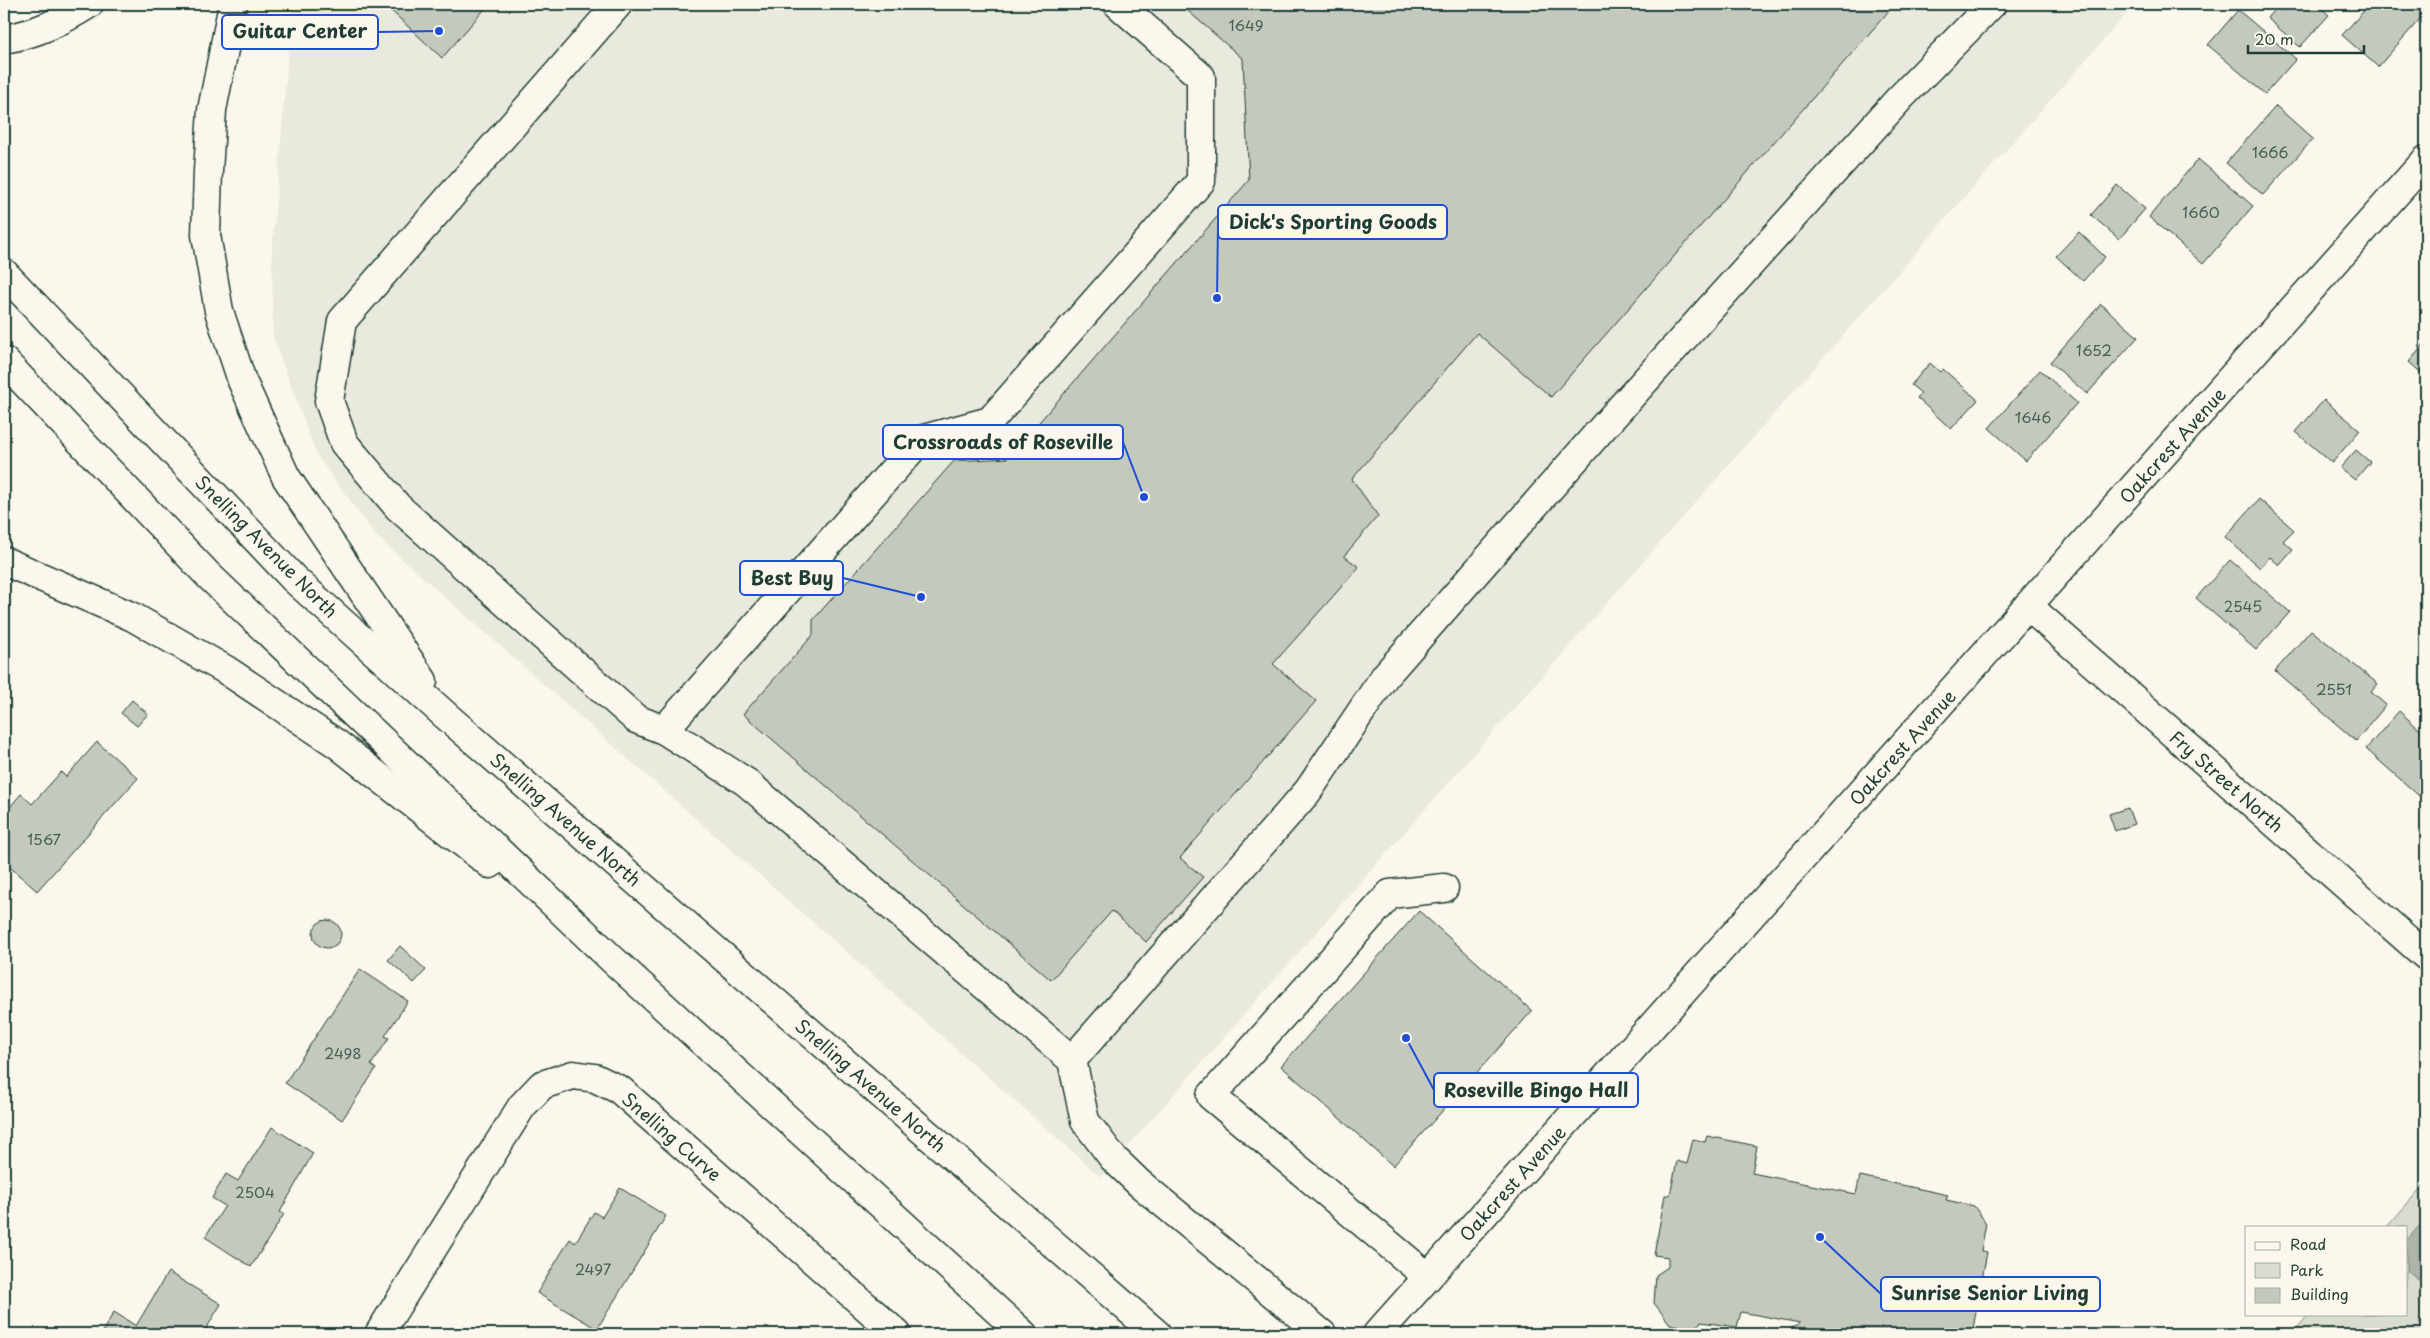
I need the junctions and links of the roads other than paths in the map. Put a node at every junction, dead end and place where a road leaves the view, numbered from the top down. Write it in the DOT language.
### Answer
graph roads {
  1 [pos="89,4"];
  2 [pos="233,4"];
  3 [pos="618,4"];
  4 [pos="1118,4"];
  5 [pos="1992,4"];
  6 [pos="4,39"];
  7 [pos="2424,168"];
  8 [pos="4,273"];
  9 [pos="4,361"];
  10 [pos="4,561"];
  11 [pos="2028,606"];
  12 [pos="444,714"];
  13 [pos="664,730"];
  14 [pos="1444,888"];
  15 [pos="2426,956"];
  16 [pos="613,960"];
  17 [pos="1072,1060"];
  18 [pos="1428,1277"];
  19 [pos="380,1334"];
  20 [pos="897,1334"];
  21 [pos="1023,1334"];
  22 [pos="1157,1334"];
  23 [pos="1322,1334"];
  24 [pos="1378,1334"];
  1 -- 6 [label="main road"];
  2 -- 12 [label="main road"];
  3 -- 13 [label="main road"];
  4 -- 13 [label="main road"];
  5 -- 17 [label="main road"];
  7 -- 11 [label="main road, Oakcrest Avenue"];
  8 -- 12 [label="main road, Snelling Avenue North"];
  9 -- 16 [label="main road"];
  10 -- 16 [label="main road"];
  11 -- 15 [label="main road, Fry Street North"];
  11 -- 18 [label="main road, Oakcrest Avenue"];
  12 -- 22 [label="main road, Snelling Avenue North"];
  13 -- 17 [label="main road"];
  14 -- 18 [label="main road"];
  16 -- 21 [label="main road"];
  17 -- 23 [label="main road"];
  18 -- 24 [label="main road, Oakcrest Avenue"];
  19 -- 20 [label="main road, Snelling Curve"];
}
